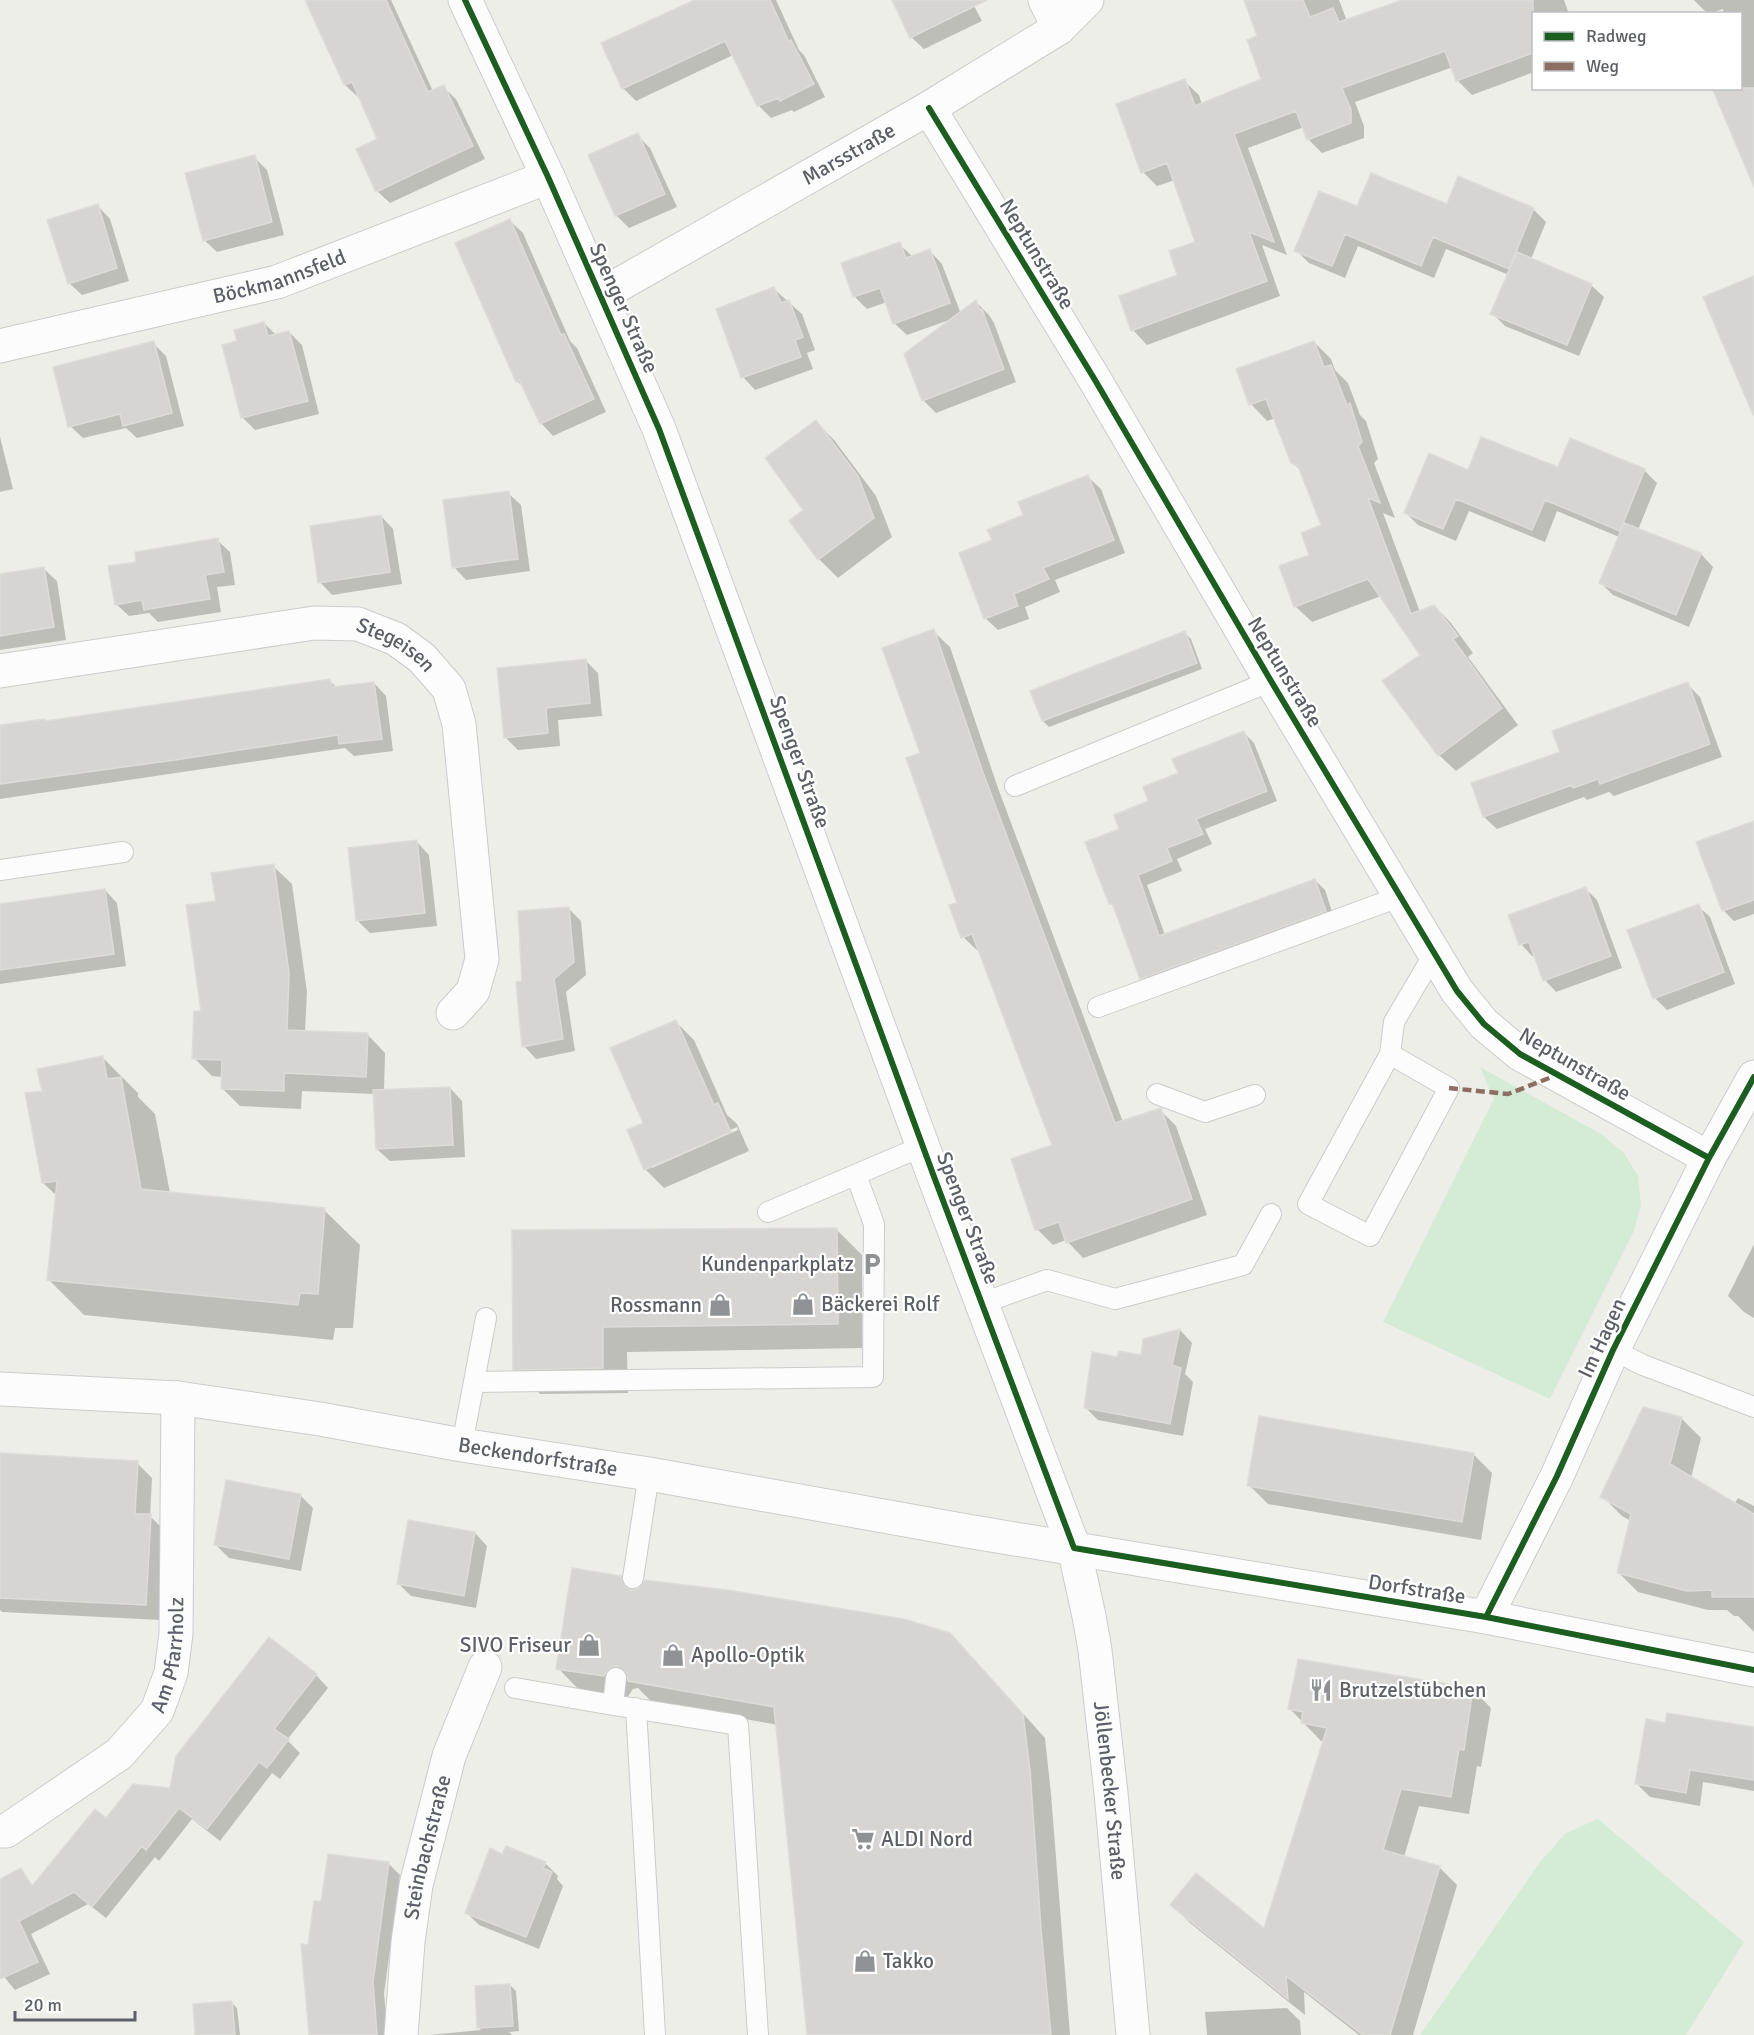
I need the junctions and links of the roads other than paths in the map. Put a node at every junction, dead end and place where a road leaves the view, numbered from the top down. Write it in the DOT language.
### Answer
graph roads {
  1 [pos="465,0"];
  2 [pos="1086,0"];
  3 [pos="1052,14"];
  4 [pos="929,108"];
  5 [pos="548,177"];
  6 [pos="601,295"];
  7 [pos="0,346"];
  8 [pos="0,671"];
  9 [pos="1271,681"];
  10 [pos="1015,786"];
  11 [pos="123,852"];
  12 [pos="0,870"];
  13 [pos="1399,897"];
  14 [pos="1434,954"];
  15 [pos="1098,1007"];
  16 [pos="453,1013"];
  17 [pos="1389,1054"];
  18 [pos="1754,1077"];
  19 [pos="1157,1094"];
  20 [pos="1255,1095"];
  21 [pos="923,1146"];
  22 [pos="1709,1158"];
  23 [pos="856,1175"];
  24 [pos="768,1212"];
  25 [pos="1271,1214"];
  26 [pos="982,1303"];
  27 [pos="486,1318"];
  28 [pos="1613,1350"];
  29 [pos="474,1382"];
  30 [pos="0,1389"];
  31 [pos="178,1398"];
  32 [pos="1754,1407"];
  33 [pos="462,1445"];
  34 [pos="649,1474"];
  35 [pos="1074,1548"];
  36 [pos="633,1578"];
  37 [pos="1486,1617"];
  38 [pos="484,1667"];
  39 [pos="1754,1670"];
  40 [pos="616,1678"];
  41 [pos="515,1688"];
  42 [pos="613,1705"];
  43 [pos="636,1708"];
  44 [pos="0,1831"];
  45 [pos="401,2035"];
  46 [pos="655,2035"];
  47 [pos="758,2035"];
  48 [pos="1133,2035"];
  1 -- 5 [label="street, Spenger Straße"];
  2 -- 3 [label="street, Marsstraße"];
  3 -- 4 [label="street, Marsstraße"];
  4 -- 6 [label="street, Marsstraße"];
  4 -- 9 [label="street, Neptunstraße"];
  5 -- 6 [label="street, Spenger Straße"];
  5 -- 7 [label="street, Böckmannsfeld"];
  6 -- 21 [label="street, Spenger Straße"];
  8 -- 16 [label="street, Stegeisen"];
  9 -- 10 [label="lane"];
  9 -- 13 [label="street, Neptunstraße"];
  11 -- 12 [label="lane"];
  13 -- 14 [label="street, Neptunstraße"];
  13 -- 15 [label="lane"];
  14 -- 17 [label="lane"];
  14 -- 22 [label="street, Neptunstraße"];
  17 -- 17 [label="lane"];
  18 -- 22 [label="street, Im Hagen"];
  19 -- 20 [label="lane"];
  21 -- 23 [label="lane"];
  21 -- 26 [label="street, Spenger Straße"];
  22 -- 28 [label="street, Im Hagen"];
  23 -- 24 [label="lane"];
  23 -- 29 [label="lane"];
  25 -- 26 [label="lane"];
  26 -- 35 [label="street, Spenger Straße"];
  27 -- 29 [label="lane"];
  28 -- 32 [label="lane"];
  28 -- 37 [label="street, Im Hagen"];
  29 -- 33 [label="lane"];
  30 -- 31 [label="street, Beckendorfstraße"];
  31 -- 33 [label="street, Beckendorfstraße"];
  31 -- 44 [label="street, Am Pfarrholz"];
  33 -- 34 [label="street, Beckendorfstraße"];
  34 -- 35 [label="street, Beckendorfstraße"];
  34 -- 36 [label="lane"];
  35 -- 37 [label="street, Dorfstraße"];
  35 -- 48 [label="street, Jöllenbecker Straße"];
  37 -- 39 [label="street, Dorfstraße"];
  38 -- 45 [label="street, Steinbachstraße"];
  40 -- 42 [label="lane"];
  41 -- 42 [label="lane"];
  42 -- 43 [label="lane"];
  43 -- 46 [label="lane"];
  43 -- 47 [label="lane"];
}
